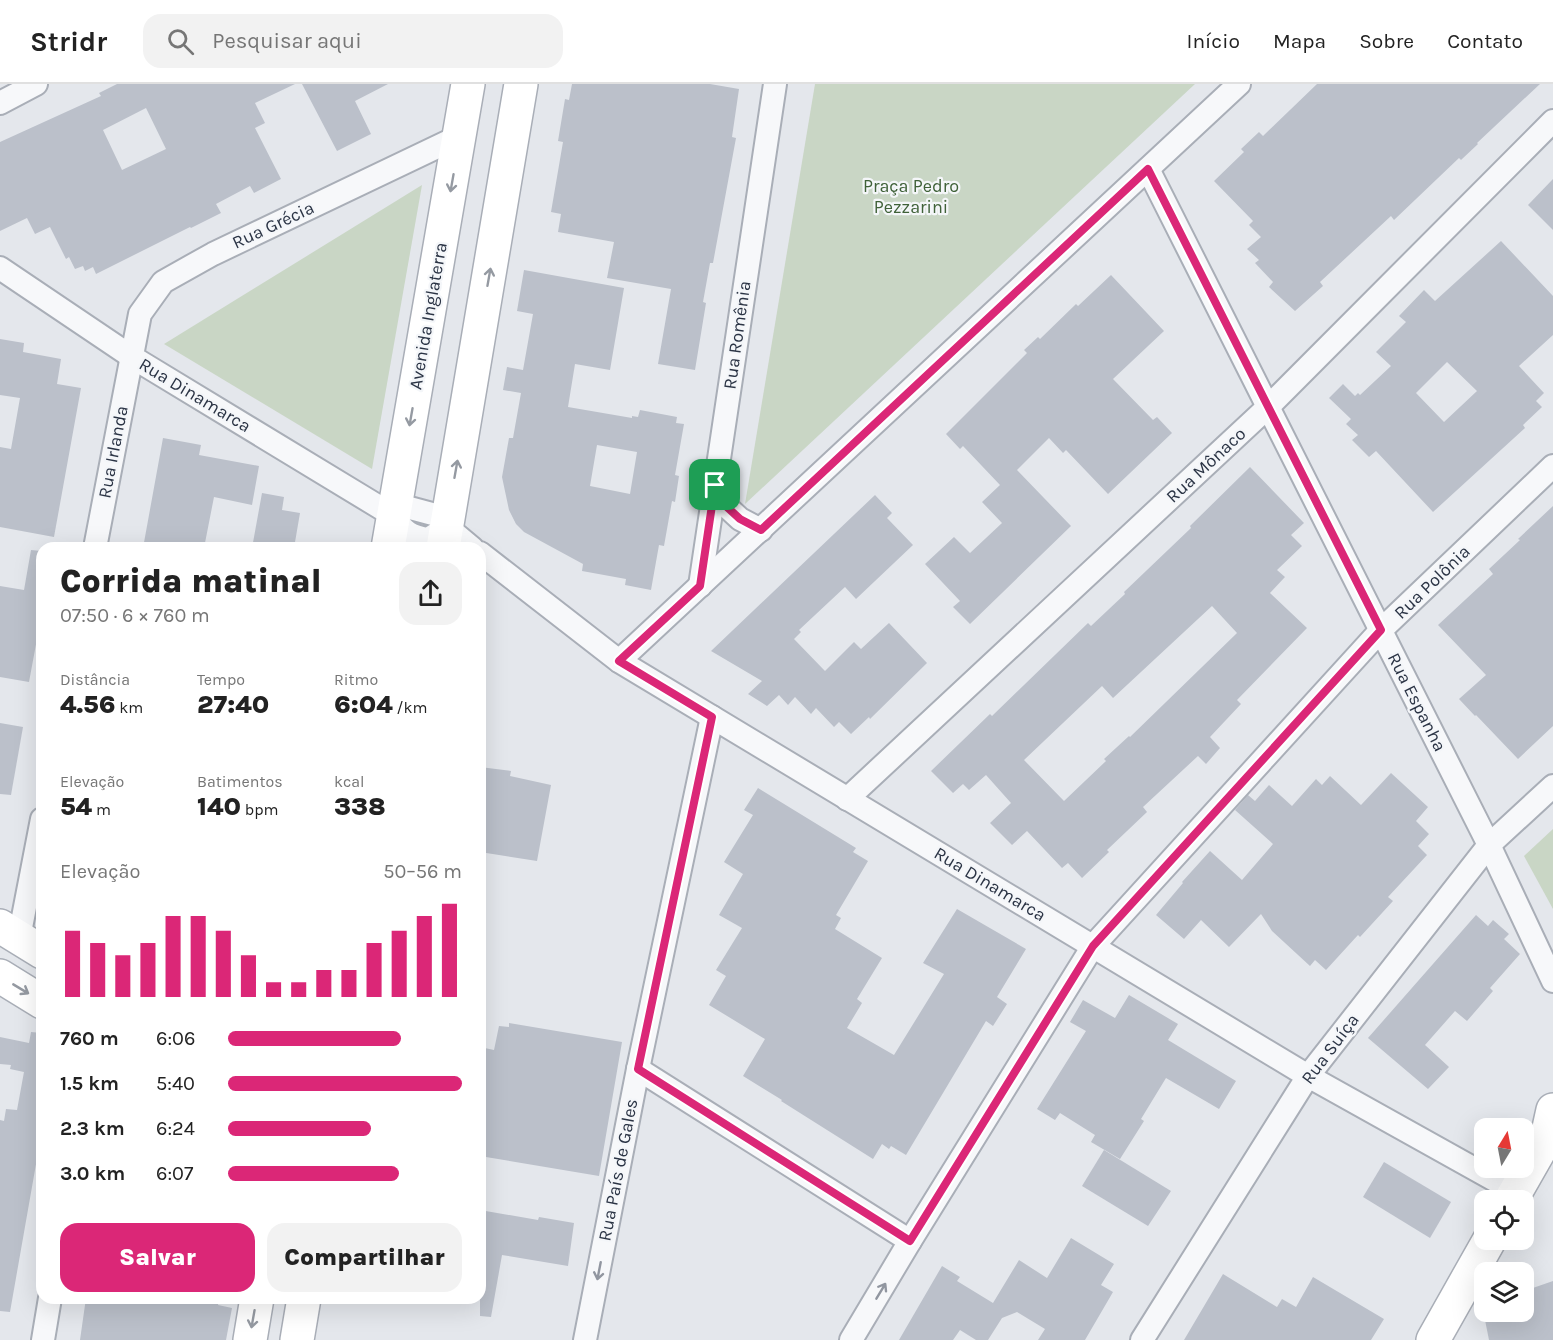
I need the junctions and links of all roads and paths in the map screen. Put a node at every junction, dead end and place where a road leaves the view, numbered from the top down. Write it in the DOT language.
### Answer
graph roads {
  1 [pos="36,84"];
  2 [pos="468,84"];
  3 [pos="521,84"];
  4 [pos="775,84"];
  5 [pos="1239,84"];
  6 [pos="0,103"];
  7 [pos="1553,121"];
  8 [pos="460,136"];
  9 [pos="1148,169"];
  10 [pos="0,268"];
  11 [pos="132,357"];
  12 [pos="1268,407"];
  13 [pos="1553,466"];
  14 [pos="715,485"];
  15 [pos="761,530"];
  16 [pos="391,532"];
  17 [pos="445,538"];
  18 [pos="96,542"];
  19 [pos="486,558"];
  20 [pos="700,586"];
  21 [pos="1381,630"];
  22 [pos="619,661"];
  23 [pos="712,717"];
  24 [pos="1553,786"];
  25 [pos="847,799"];
  26 [pos="1489,845"];
  27 [pos="36,852"];
  28 [pos="20,939"];
  29 [pos="1093,946"];
  30 [pos="0,976"];
  31 [pos="1553,981"];
  32 [pos="36,998"];
  33 [pos="638,1069"];
  34 [pos="1308,1076"];
  35 [pos="1551,1127"];
  36 [pos="1504,1190"];
  37 [pos="1517,1190"];
  38 [pos="910,1241"];
  39 [pos="1484,1250"];
  40 [pos="49,1304"];
  41 [pos="256,1304"];
  42 [pos="303,1304"];
  43 [pos="43,1340"];
  44 [pos="250,1340"];
  45 [pos="297,1340"];
  46 [pos="585,1340"];
  47 [pos="851,1340"];
  48 [pos="1142,1340"];
  49 [pos="1433,1340"];
  1 -- 6 [label="street"];
  2 -- 8 [label="main road, Avenida Inglaterra"];
  17 -- 3 [label="main road, one-way"];
  4 -- 14 [label="street, Rua Romênia"];
  5 -- 9 [label="street"];
  7 -- 12 [label="street, Rua Mônaco"];
  8 -- 11 [label="street, Rua Grécia"];
  8 -- 16 [label="main road, Avenida Inglaterra, one-way"];
  9 -- 12 [label="street, Rua Espanha"];
  9 -- 15 [label="street"];
  10 -- 11 [label="street, Rua Dinamarca"];
  11 -- 16 [label="street, Rua Dinamarca"];
  11 -- 18 [label="street, Rua Irlanda"];
  12 -- 21 [label="street, Rua Espanha"];
  12 -- 25 [label="street, Rua Mônaco"];
  13 -- 21 [label="street, Rua Polônia"];
  14 -- 15 [label="street"];
  14 -- 20 [label="street, Rua Romênia"];
  15 -- 20 [label="street"];
  16 -- 17 [label="street"];
  19 -- 22 [label="street, Rua Dinamarca"];
  20 -- 22 [label="street"];
  21 -- 26 [label="street, Rua Espanha"];
  21 -- 29 [label="street, Rua Polônia"];
  22 -- 23 [label="street, Rua Dinamarca"];
  23 -- 25 [label="street, Rua Dinamarca"];
  23 -- 33 [label="street, Rua País de Gales"];
  24 -- 26 [label="street, Rua Suíça"];
  25 -- 29 [label="street, Rua Dinamarca"];
  26 -- 31 [label="street, Rua Espanha"];
  26 -- 34 [label="street, Rua Suíça"];
  27 -- 28 [label="street"];
  29 -- 34 [label="street, Rua Dinamarca"];
  29 -- 38 [label="street, Rua Polônia"];
  30 -- 32 [label="main road, one-way"];
  33 -- 38 [label="street"];
  33 -- 46 [label="street, Rua País de Gales, one-way"];
  34 -- 36 [label="street, Rua Dinamarca"];
  34 -- 48 [label="street, Rua Suíça"];
  35 -- 37 [label="main road"];
  47 -- 38 [label="street, Rua Polônia, one-way"];
  39 -- 49 [label="main road"];
  40 -- 43 [label="street"];
  41 -- 44 [label="main road, one-way"];
  42 -- 45 [label="main road"];
}
